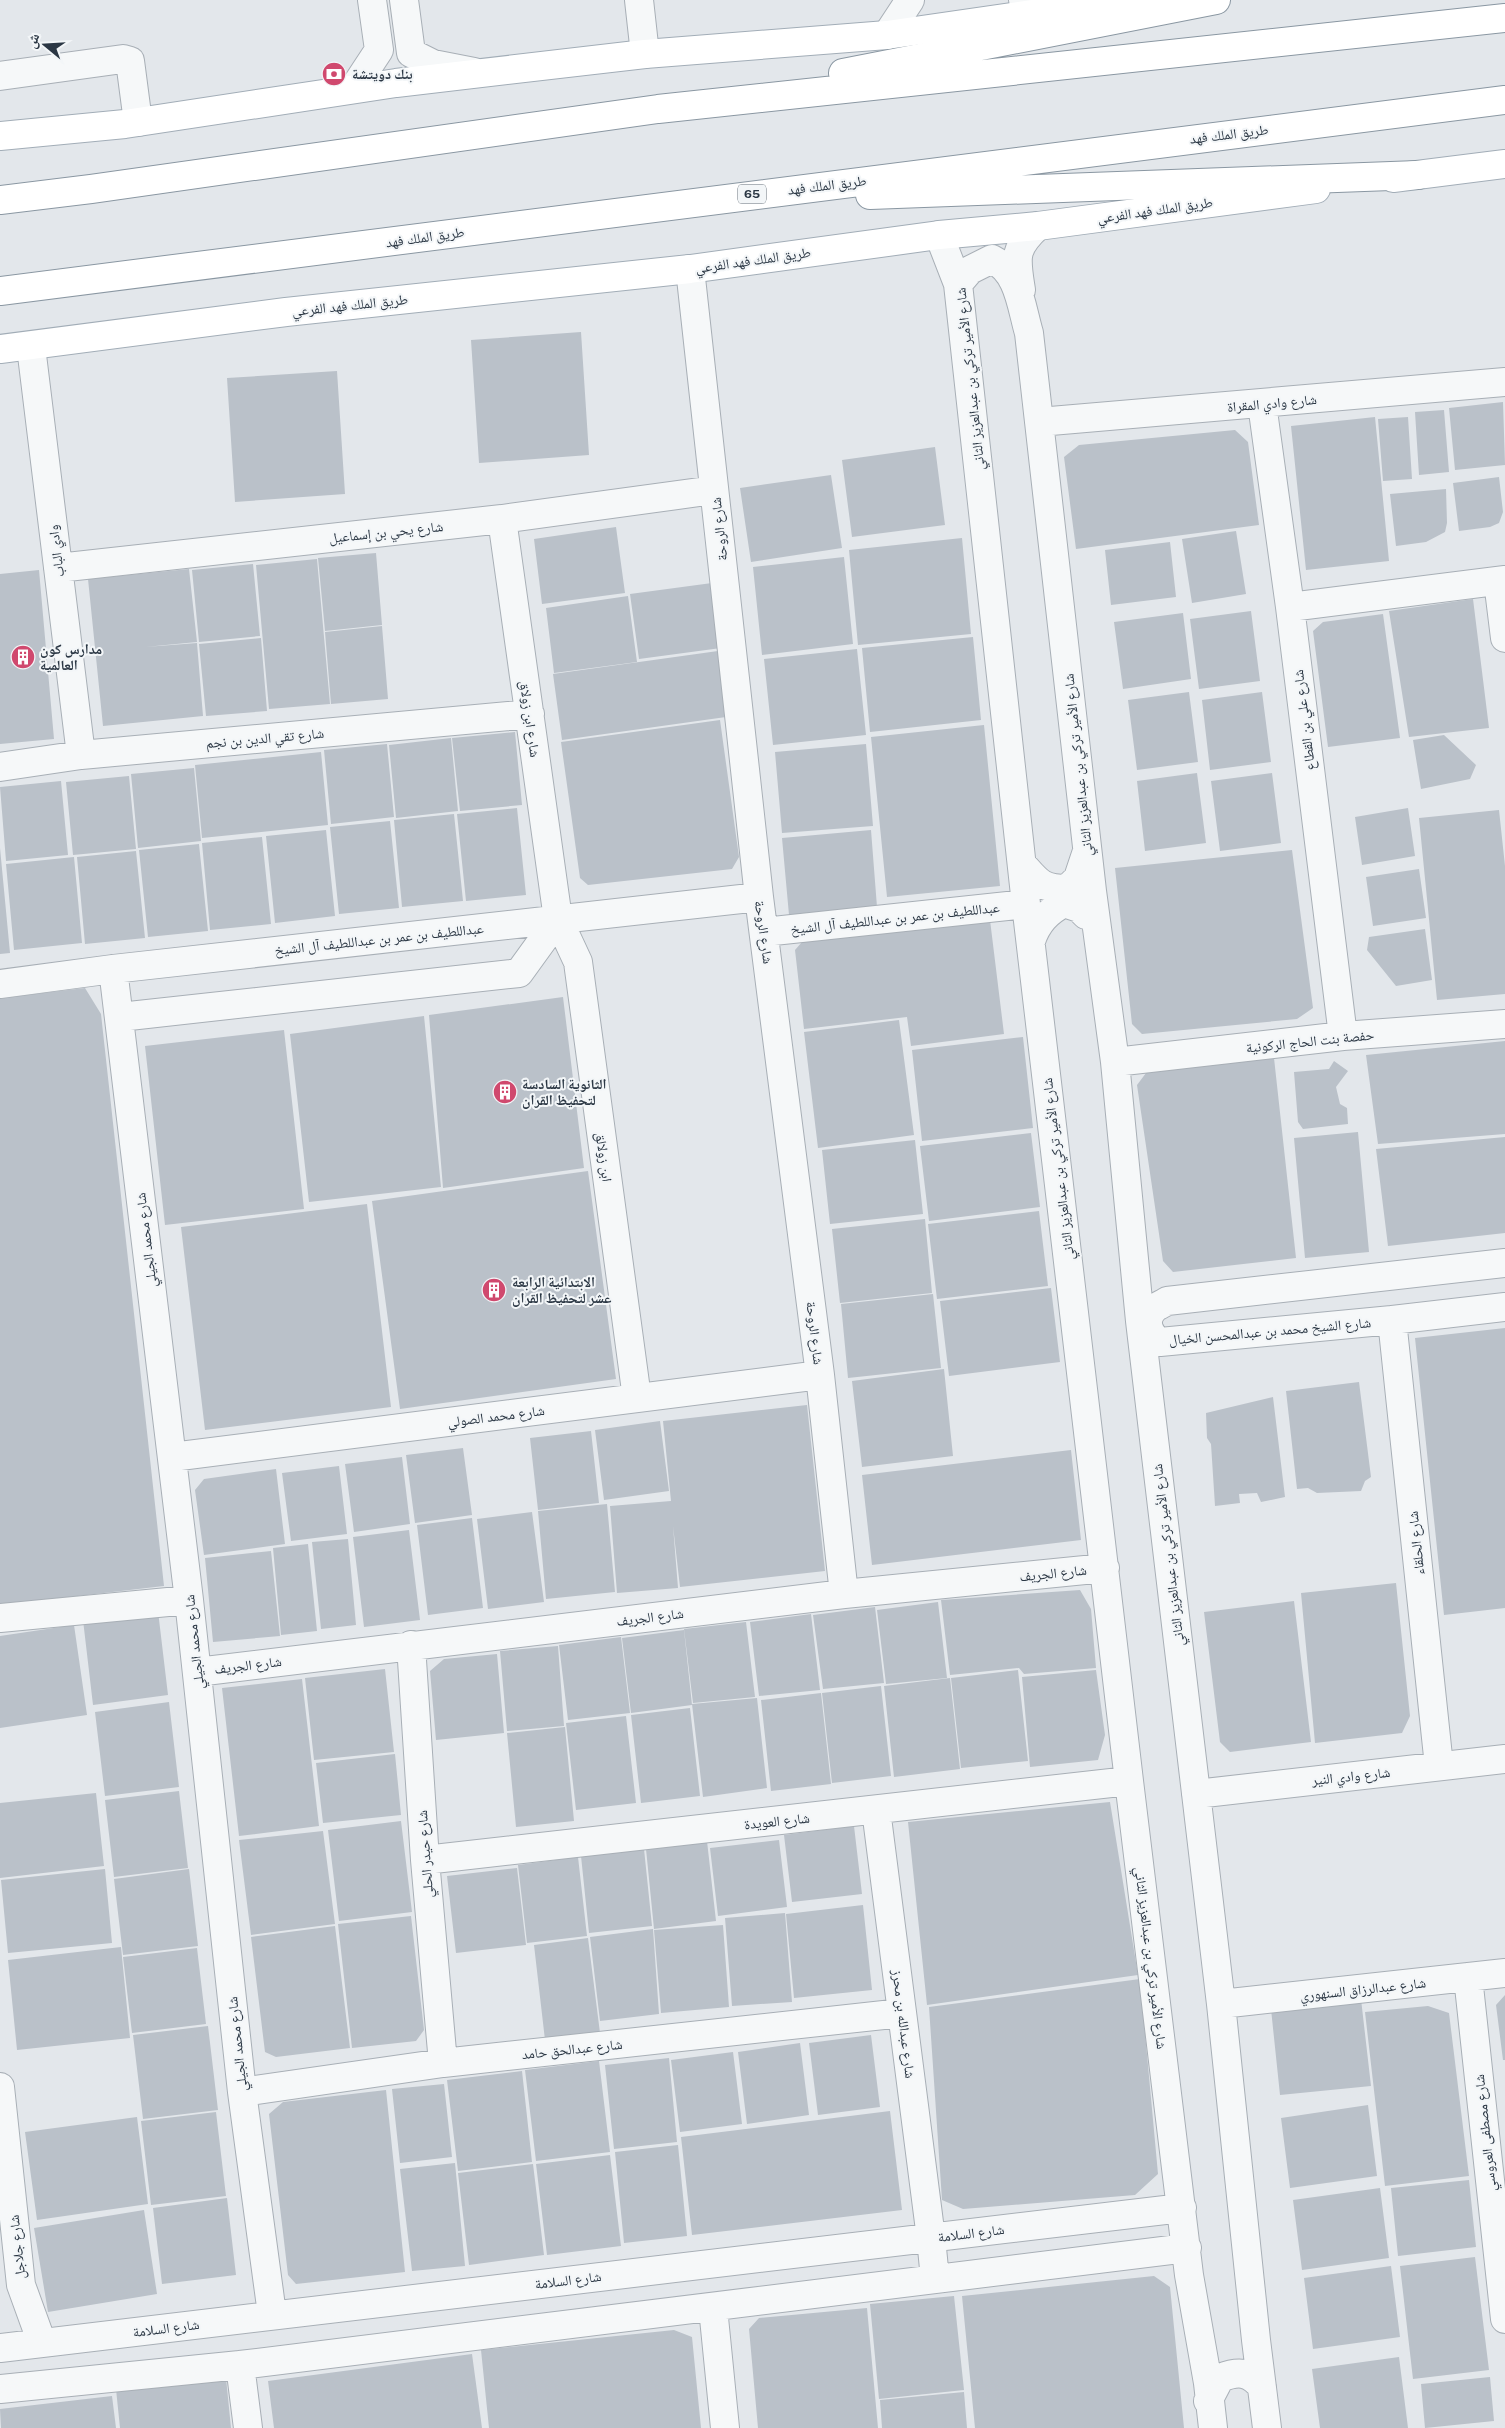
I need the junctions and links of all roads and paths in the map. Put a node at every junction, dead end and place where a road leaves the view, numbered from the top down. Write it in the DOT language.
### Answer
graph roads {
  1 [pos="372,0"];
  2 [pos="404,0"];
  3 [pos="639,0"];
  4 [pos="910,0"];
  5 [pos="1023,0"];
  6 [pos="1155,0"];
  7 [pos="1216,0"];
  8 [pos="1074,8"];
  9 [pos="1505,18"];
  10 [pos="887,35"];
  11 [pos="645,54"];
  12 [pos="482,73"];
  13 [pos="0,76"];
  14 [pos="354,88"];
  15 [pos="1505,100"];
  16 [pos="658,109"];
  17 [pos="138,122"];
  18 [pos="0,136"];
  19 [pos="1505,164"];
  20 [pos="1418,175"];
  21 [pos="0,187"];
  22 [pos="91,189"];
  23 [pos="0,200"];
  24 [pos="691,202"];
  25 [pos="1038,226"];
  26 [pos="939,235"];
  27 [pos="690,269"];
  28 [pos="80,282"];
  29 [pos="958,284"];
  30 [pos="0,291"];
  31 [pos="0,298"];
  32 [pos="1029,333"];
  33 [pos="32,346"];
  34 [pos="0,349"];
  35 [pos="1505,382"];
  36 [pos="1262,404"];
  37 [pos="1039,422"];
  38 [pos="714,490"];
  39 [pos="502,519"];
  40 [pos="58,568"];
  41 [pos="1502,581"];
  42 [pos="1290,607"];
  43 [pos="1505,638"];
  44 [pos="530,714"];
  45 [pos="81,755"];
  46 [pos="0,767"];
  47 [pos="1088,848"];
  48 [pos="1023,865"];
  49 [pos="759,897"];
  50 [pos="1026,904"];
  51 [pos="558,919"];
  52 [pos="1098,929"];
  53 [pos="764,932"];
  54 [pos="1031,941"];
  55 [pos="113,969"];
  56 [pos="0,984"];
  57 [pos="120,1017"];
  58 [pos="1505,1024"];
  59 [pos="1343,1036"];
  60 [pos="1115,1062"];
  61 [pos="1505,1262"];
  62 [pos="1505,1307"];
  63 [pos="1392,1320"];
  64 [pos="820,1376"];
  65 [pos="637,1398"];
  66 [pos="172,1457"];
  67 [pos="1104,1568"];
  68 [pos="844,1594"];
  69 [pos="189,1600"];
  70 [pos="0,1618"];
  71 [pos="411,1646"];
  72 [pos="197,1672"];
  73 [pos="1505,1758"];
  74 [pos="1439,1766"];
  75 [pos="1128,1781"];
  76 [pos="1196,1794"];
  77 [pos="876,1810"];
  78 [pos="424,1860"];
  79 [pos="1505,1973"];
  80 [pos="1468,1977"];
  81 [pos="1221,2004"];
  82 [pos="902,2013"];
  83 [pos="443,2063"];
  84 [pos="0,2087"];
  85 [pos="242,2092"];
  86 [pos="1182,2208"];
  87 [pos="1137,2213"];
  88 [pos="931,2238"];
  89 [pos="1186,2248"];
  90 [pos="1148,2252"];
  91 [pos="9,2255"];
  92 [pos="934,2279"];
  93 [pos="713,2308"];
  94 [pos="272,2314"];
  95 [pos="1505,2320"];
  96 [pos="42,2344"];
  97 [pos="0,2348"];
  98 [pos="240,2365"];
  99 [pos="1262,2387"];
  100 [pos="0,2389"];
  101 [pos="1208,2400"];
  102 [pos="248,2428"];
  103 [pos="725,2428"];
  104 [pos="1212,2428"];
  105 [pos="1267,2428"];
  1 -- 14 [label="street"];
  2 -- 12 [label="street"];
  3 -- 11 [label="street"];
  4 -- 10 [label="street"];
  5 -- 8 [label="street"];
  6 -- 8 [label="main road"];
  7 -- 16 [label="main road"];
  8 -- 10 [label="main road"];
  9 -- 16 [label="main road"];
  10 -- 11 [label="main road"];
  11 -- 12 [label="main road"];
  12 -- 14 [label="main road"];
  13 -- 17 [label="street"];
  14 -- 17 [label="main road"];
  15 -- 24 [label="main road, طريق الملك فهد / 65"];
  16 -- 22 [label="main road"];
  17 -- 18 [label="main road"];
  19 -- 20 [label="main road, طريق الملك فهد الفرعي"];
  20 -- 24 [label="main road"];
  20 -- 25 [label="main road, طريق الملك فهد الفرعي"];
  21 -- 22 [label="main road"];
  22 -- 23 [label="main road"];
  24 -- 28 [label="main road, طريق الملك فهد / 65"];
  25 -- 26 [label="main road, طريق الملك فهد الفرعي"];
  25 -- 32 [label="street"];
  26 -- 27 [label="main road, طريق الملك فهد الفرعي"];
  26 -- 29 [label="street"];
  27 -- 33 [label="main road, طريق الملك فهد الفرعي"];
  27 -- 38 [label="street, شارع الروحة"];
  28 -- 30 [label="main road, طريق الملك فهد / 65"];
  28 -- 31 [label="main road"];
  29 -- 32 [label="street, شارع الأمير تركي بن عبدالعزيز الثاني"];
  29 -- 48 [label="street, شارع الأمير تركي بن عبدالعزيز الثاني"];
  32 -- 37 [label="street, شارع الأمير تركي بن عبدالعزيز الثاني"];
  33 -- 34 [label="main road, طريق الملك فهد الفرعي"];
  33 -- 40 [label="street, وادي الباب"];
  35 -- 36 [label="street, شارع وادي المقراة"];
  36 -- 37 [label="street, شارع وادي المقراة"];
  36 -- 42 [label="street, شارع علي بن القطاع"];
  37 -- 47 [label="street, شارع الأمير تركي بن عبدالعزيز الثاني"];
  38 -- 39 [label="street, شارع يحي بن إسماعيل"];
  38 -- 49 [label="street, شارع الروحة"];
  39 -- 40 [label="street, شارع يحي بن إسماعيل"];
  39 -- 44 [label="street, شارع ابن زولاق"];
  40 -- 45 [label="street, وادي الباب"];
  41 -- 42 [label="street"];
  41 -- 43 [label="street"];
  42 -- 59 [label="street, شارع علي بن القطاع"];
  44 -- 45 [label="street, شارع تقي الدين بن نجم"];
  44 -- 51 [label="street, شارع ابن زولاق"];
  45 -- 46 [label="street, شارع تقي الدين بن نجم"];
  47 -- 48 [label="street"];
  47 -- 52 [label="street, شارع الأمير تركي بن عبدالعزيز الثاني"];
  48 -- 50 [label="street, شارع الأمير تركي بن عبدالعزيز الثاني"];
  49 -- 51 [label="street, عبداللطيف بن عمر بن عبداللطيف آل الشيخ"];
  49 -- 53 [label="street, شارع الروحة"];
  50 -- 53 [label="street, عبداللطيف بن عمر بن عبداللطيف آل الشيخ"];
  50 -- 54 [label="street, شارع الأمير تركي بن عبدالعزيز الثاني"];
  51 -- 55 [label="street, عبداللطيف بن عمر بن عبداللطيف آل الشيخ"];
  51 -- 57 [label="street"];
  51 -- 65 [label="street, ابن زولالق"];
  52 -- 54 [label="street"];
  52 -- 60 [label="street, شارع الأمير تركي بن عبدالعزيز الثاني"];
  53 -- 64 [label="street, شارع الروحة"];
  54 -- 67 [label="street, شارع الأمير تركي بن عبدالعزيز الثاني"];
  55 -- 56 [label="street, عبداللطيف بن عمر بن عبداللطيف آل الشيخ"];
  55 -- 57 [label="street, شارع محمد الجيلي"];
  57 -- 66 [label="street, شارع محمد الجيلي"];
  58 -- 59 [label="street, حفصة بنت الحاج الركونية"];
  59 -- 60 [label="street, حفصة بنت الحاج الركونية"];
  60 -- 76 [label="street, شارع الأمير تركي بن عبدالعزيز الثاني"];
  61 -- 63 [label="street, شارع الشيخ محمد بن عبدالمحسن الخيال"];
  62 -- 63 [label="street, شارع الشيخ محمد بن عبدالمحسن الخيال"];
  63 -- 74 [label="street, شارع الحلقاء"];
  64 -- 65 [label="street, شارع محمد الصولي"];
  64 -- 68 [label="street, شارع الروحة"];
  65 -- 66 [label="street, شارع محمد الصولي"];
  66 -- 69 [label="street, شارع محمد الجيلي"];
  67 -- 68 [label="street, شارع الجريف"];
  67 -- 75 [label="street, شارع الأمير تركي بن عبدالعزيز الثاني"];
  68 -- 71 [label="street, شارع الجريف"];
  69 -- 70 [label="street"];
  69 -- 72 [label="street, شارع محمد الجيلي"];
  71 -- 72 [label="street, شارع الجريف"];
  71 -- 78 [label="street, شارع حيدر الحلي"];
  72 -- 85 [label="street, شارع محمد الجيلي"];
  73 -- 74 [label="street, شارع وادي النير"];
  74 -- 76 [label="street, شارع وادي النير"];
  75 -- 77 [label="street, شارع العويدة"];
  75 -- 86 [label="street, شارع الأمير تركي بن عبدالعزيز الثاني"];
  76 -- 81 [label="street, شارع الأمير تركي بن عبدالعزيز الثاني"];
  77 -- 78 [label="street, شارع العويدة"];
  77 -- 82 [label="street, شارع عبدالله بن محرز"];
  78 -- 83 [label="street, شارع حيدر الحلي"];
  79 -- 80 [label="street, شارع عبدالرزاق السنهوري"];
  80 -- 81 [label="street, شارع عبدالرزاق السنهوري"];
  80 -- 95 [label="street, شارع مصطفى العروسي"];
  81 -- 99 [label="street, شارع الأمير تركي بن عبدالعزيز الثاني"];
  82 -- 83 [label="street, شارع عبدالحق حامد"];
  82 -- 88 [label="street, شارع عبدالله بن محرز"];
  83 -- 85 [label="street, شارع عبدالحق حامد"];
  84 -- 91 [label="street, شارع جلاجل"];
  85 -- 94 [label="street, شارع محمد الجيلي"];
  86 -- 87 [label="street, شارع السلامة"];
  86 -- 89 [label="street, شارع الأمير تركي بن عبدالعزيز الثاني"];
  87 -- 88 [label="street, شارع السلامة"];
  87 -- 90 [label="street"];
  88 -- 92 [label="street, شارع عبدالله بن محرز"];
  88 -- 94 [label="street, شارع السلامة"];
  89 -- 90 [label="street"];
  89 -- 101 [label="street, شارع الأمير تركي بن عبدالعزيز الثاني"];
  90 -- 92 [label="street"];
  91 -- 96 [label="street, شارع جلاجل"];
  92 -- 93 [label="street"];
  93 -- 98 [label="street"];
  93 -- 103 [label="street"];
  94 -- 96 [label="street, شارع السلامة"];
  96 -- 97 [label="street, شارع السلامة"];
  98 -- 100 [label="street"];
  98 -- 102 [label="street"];
  99 -- 101 [label="street"];
  99 -- 105 [label="street, شارع الأمير تركي بن عبدالعزيز الثاني"];
  101 -- 104 [label="street, شارع الأمير تركي بن عبدالعزيز الثاني"];
}
